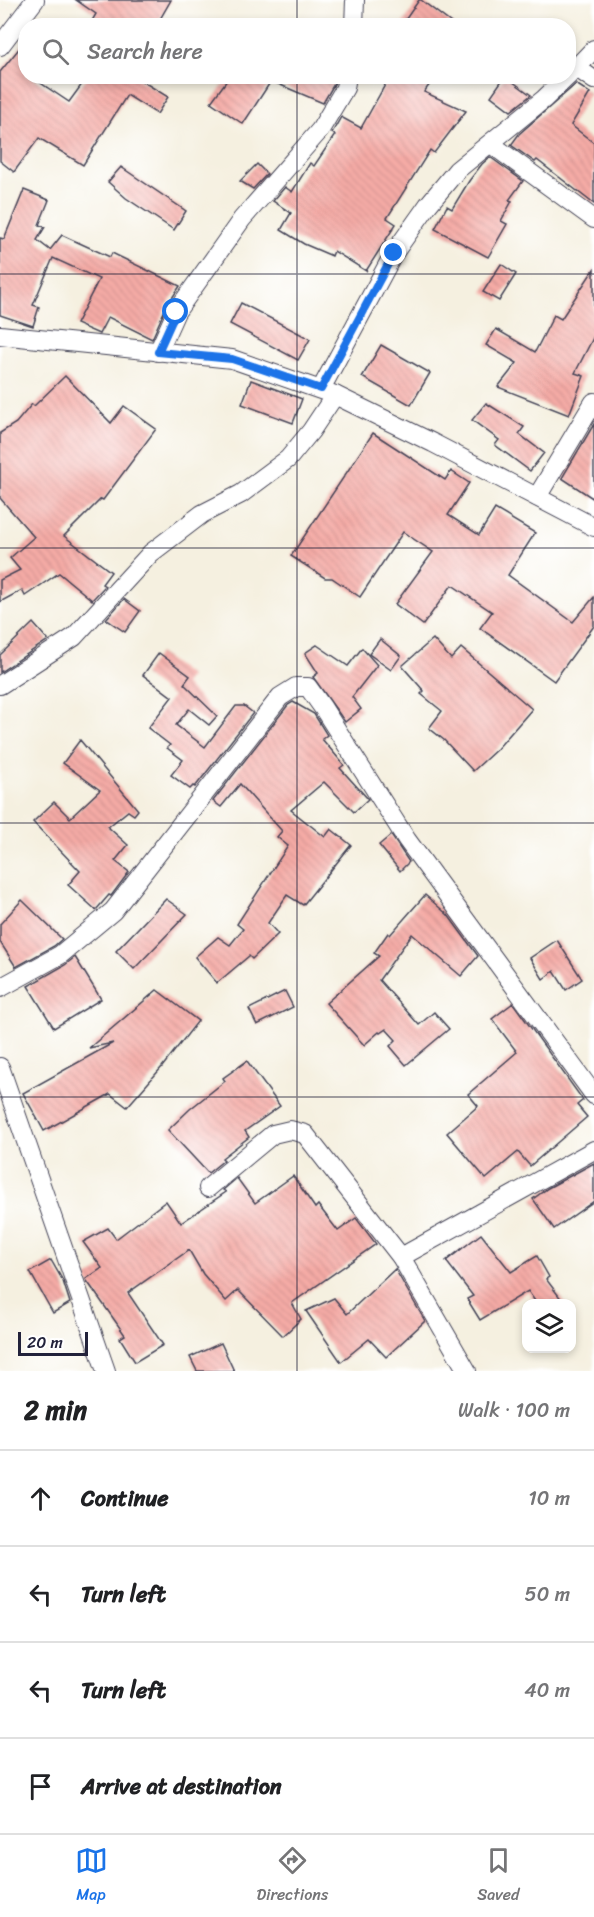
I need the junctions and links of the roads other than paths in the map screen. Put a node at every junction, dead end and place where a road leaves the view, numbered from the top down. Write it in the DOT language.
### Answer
graph roads {
  1 [pos="35,0"];
  2 [pos="355,0"];
  3 [pos="21,18"];
  4 [pos="354,18"];
  5 [pos="18,22"];
  6 [pos="0,46"];
  7 [pos="594,49"];
  8 [pos="576,68"];
  9 [pos="576,75"];
  10 [pos="594,80"];
  11 [pos="346,84"];
  12 [pos="560,84"];
  13 [pos="491,144"];
  14 [pos="594,219"];
  15 [pos="0,335"];
  16 [pos="158,352"];
  17 [pos="328,392"];
  18 [pos="594,402"];
  19 [pos="537,497"];
  20 [pos="594,527"];
  21 [pos="0,685"];
  22 [pos="0,988"];
  23 [pos="0,1067"];
  24 [pos="594,1095"];
  25 [pos="594,1150"];
  26 [pos="208,1188"];
  27 [pos="401,1257"];
  28 [pos="106,1371"];
  29 [pos="467,1371"];
  1 -- 3 [label="street"];
  2 -- 4 [label="street"];
  5 -- 6 [label="street"];
  7 -- 8 [label="street"];
  9 -- 10 [label="street"];
  11 -- 16 [label="street"];
  12 -- 13 [label="street"];
  13 -- 14 [label="street"];
  13 -- 17 [label="street"];
  15 -- 16 [label="street"];
  16 -- 17 [label="street"];
  17 -- 19 [label="street"];
  17 -- 21 [label="street"];
  18 -- 19 [label="street"];
  19 -- 20 [label="street"];
  22 -- 24 [label="street"];
  23 -- 28 [label="street"];
  25 -- 27 [label="street"];
  26 -- 27 [label="street"];
  27 -- 29 [label="street"];
}
